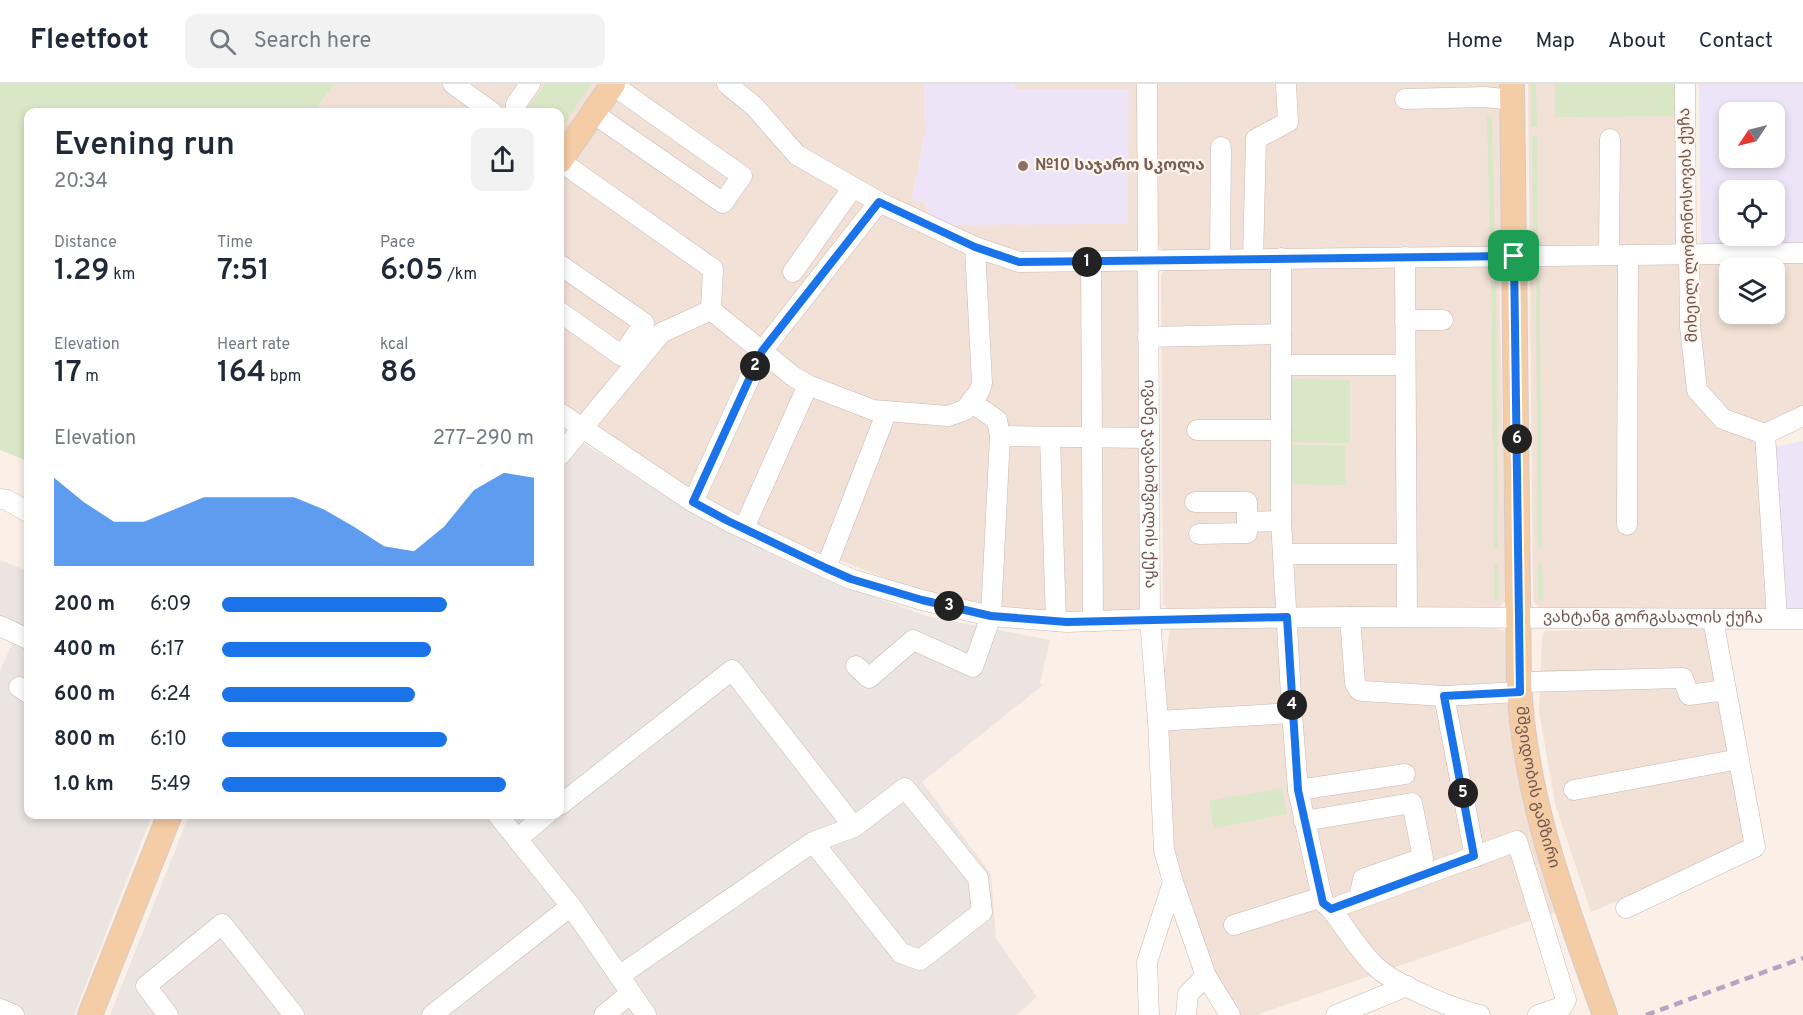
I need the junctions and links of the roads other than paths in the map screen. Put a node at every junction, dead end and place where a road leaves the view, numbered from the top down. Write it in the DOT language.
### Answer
graph roads {
  1 [pos="453,84"];
  2 [pos="530,84"];
  3 [pos="727,84"];
  4 [pos="1147,84"];
  5 [pos="1286,84"];
  6 [pos="1685,84"];
  7 [pos="613,85"];
  8 [pos="1512,92"];
  9 [pos="1405,99"];
  10 [pos="470,106"];
  11 [pos="516,108"];
  12 [pos="593,112"];
  13 [pos="1610,139"];
  14 [pos="1221,147"];
  15 [pos="564,155"];
  16 [pos="564,164"];
  17 [pos="853,187"];
  18 [pos="879,202"];
  19 [pos="975,247"];
  20 [pos="1803,253"];
  21 [pos="1689,254"];
  22 [pos="1618,255"];
  23 [pos="1514,256"];
  24 [pos="1405,257"];
  25 [pos="1281,258"];
  26 [pos="1220,259"];
  27 [pos="1253,259"];
  28 [pos="1149,260"];
  29 [pos="1091,262"];
  30 [pos="564,268"];
  31 [pos="793,272"];
  32 [pos="711,310"];
  33 [pos="564,315"];
  34 [pos="1405,320"];
  35 [pos="1443,320"];
  36 [pos="1281,334"];
  37 [pos="1148,337"];
  38 [pos="762,351"];
  39 [pos="1281,365"];
  40 [pos="1405,365"];
  41 [pos="808,385"];
  42 [pos="971,402"];
  43 [pos="887,411"];
  44 [pos="564,416"];
  45 [pos="1803,416"];
  46 [pos="582,429"];
  47 [pos="1197,430"];
  48 [pos="1281,430"];
  49 [pos="1765,434"];
  50 [pos="1000,436"];
  51 [pos="1050,437"];
  52 [pos="1091,437"];
  53 [pos="1148,438"];
  54 [pos="564,449"];
  55 [pos="0,499"];
  56 [pos="693,502"];
  57 [pos="1195,502"];
  58 [pos="24,510"];
  59 [pos="1247,522"];
  60 [pos="1281,522"];
  61 [pos="1627,525"];
  62 [pos="744,528"];
  63 [pos="1199,534"];
  64 [pos="1283,554"];
  65 [pos="1406,554"];
  66 [pos="826,568"];
  67 [pos="991,616"];
  68 [pos="1287,617"];
  69 [pos="1350,617"];
  70 [pos="1407,617"];
  71 [pos="1519,617"];
  72 [pos="1777,618"];
  73 [pos="1150,619"];
  74 [pos="1713,619"];
  75 [pos="1803,619"];
  76 [pos="1056,621"];
  77 [pos="1093,621"];
  78 [pos="0,626"];
  79 [pos="24,637"];
  80 [pos="856,666"];
  81 [pos="1520,687"];
  82 [pos="1726,690"];
  83 [pos="1444,696"];
  84 [pos="1292,713"];
  85 [pos="1158,721"];
  86 [pos="1739,759"];
  87 [pos="1405,774"];
  88 [pos="1298,790"];
  89 [pos="1574,790"];
  90 [pos="564,802"];
  91 [pos="168,819"];
  92 [pos="501,819"];
  93 [pos="541,819"];
  94 [pos="1304,821"];
  95 [pos="854,827"];
  96 [pos="517,839"];
  97 [pos="813,842"];
  98 [pos="1474,856"];
  99 [pos="1173,882"];
  100 [pos="1359,899"];
  101 [pos="1327,903"];
  102 [pos="571,906"];
  103 [pos="1626,908"];
  104 [pos="1234,925"];
  105 [pos="619,975"];
  106 [pos="1206,976"];
  107 [pos="1407,986"];
  108 [pos="631,993"];
  109 [pos="0,1009"];
  110 [pos="1605,1014"];
  111 [pos="14,1015"];
  112 [pos="90,1015"];
  113 [pos="168,1015"];
  114 [pos="294,1015"];
  115 [pos="432,1015"];
  116 [pos="604,1015"];
  117 [pos="646,1015"];
  118 [pos="1149,1015"];
  119 [pos="1186,1015"];
  120 [pos="1230,1015"];
  121 [pos="1336,1015"];
  122 [pos="1480,1015"];
  123 [pos="1538,1015"];
  1 -- 10 [label="street"];
  2 -- 11 [label="street"];
  3 -- 17 [label="street"];
  4 -- 28 [label="street, ივანე ჯავახიშვილის ქუჩა"];
  5 -- 27 [label="street"];
  6 -- 21 [label="street, მიხეილ ლომონოსოვის ქუჩა"];
  7 -- 12 [label="main road"];
  7 -- 12 [label="street"];
  8 -- 9 [label="street"];
  8 -- 23 [label="main road, მშვიდობის გამზირი"];
  12 -- 15 [label="main road"];
  13 -- 22 [label="street"];
  14 -- 26 [label="street"];
  16 -- 32 [label="street"];
  17 -- 18 [label="street"];
  17 -- 31 [label="street"];
  18 -- 19 [label="street"];
  18 -- 38 [label="street"];
  19 -- 29 [label="street"];
  19 -- 42 [label="street"];
  20 -- 21 [label="street"];
  21 -- 22 [label="street"];
  21 -- 49 [label="street, მიხეილ ლომონოსოვის ქუჩა"];
  22 -- 23 [label="street"];
  22 -- 61 [label="street"];
  23 -- 24 [label="street"];
  23 -- 71 [label="main road, მშვიდობის გამზირი"];
  24 -- 25 [label="street"];
  24 -- 34 [label="street"];
  25 -- 27 [label="street"];
  25 -- 36 [label="street"];
  26 -- 27 [label="street"];
  26 -- 28 [label="street"];
  28 -- 29 [label="street"];
  28 -- 37 [label="street, ივანე ჯავახიშვილის ქუჩა"];
  29 -- 52 [label="street"];
  30 -- 33 [label="street"];
  32 -- 38 [label="street"];
  32 -- 46 [label="street"];
  34 -- 35 [label="street"];
  34 -- 40 [label="street"];
  36 -- 37 [label="street"];
  36 -- 39 [label="street"];
  37 -- 53 [label="street, ივანე ჯავახიშვილის ქუჩა"];
  38 -- 41 [label="street"];
  38 -- 56 [label="street"];
  39 -- 40 [label="street"];
  39 -- 48 [label="street"];
  40 -- 65 [label="street"];
  41 -- 43 [label="street"];
  41 -- 62 [label="street"];
  42 -- 43 [label="street"];
  42 -- 50 [label="street"];
  43 -- 66 [label="street"];
  44 -- 46 [label="street, ვახტანგ გორგასალის ქუჩა"];
  45 -- 49 [label="street"];
  46 -- 54 [label="street"];
  46 -- 56 [label="street, ვახტანგ გორგასალის ქუჩა"];
  47 -- 48 [label="street"];
  48 -- 60 [label="street"];
  49 -- 72 [label="street"];
  50 -- 51 [label="street"];
  50 -- 67 [label="street"];
  51 -- 52 [label="street"];
  51 -- 76 [label="street"];
  52 -- 53 [label="street"];
  52 -- 77 [label="street"];
  53 -- 73 [label="street, ივანე ჯავახიშვილის ქუჩა"];
  55 -- 58 [label="street"];
  56 -- 62 [label="street, ვახტანგ გორგასალის ქუჩა"];
  57 -- 59 [label="street"];
  59 -- 60 [label="street"];
  59 -- 63 [label="street"];
  60 -- 64 [label="street"];
  62 -- 66 [label="street, ვახტანგ გორგასალის ქუჩა"];
  64 -- 65 [label="street"];
  64 -- 68 [label="street"];
  65 -- 70 [label="street"];
  66 -- 67 [label="street, ვახტანგ გორგასალის ქუჩა"];
  67 -- 76 [label="street, ვახტანგ გორგასალის ქუჩა"];
  67 -- 80 [label="street"];
  68 -- 69 [label="street, ვახტანგ გორგასალის ქუჩა"];
  68 -- 73 [label="street, ვახტანგ გორგასალის ქუჩა"];
  68 -- 84 [label="street"];
  69 -- 70 [label="street, ვახტანგ გორგასალის ქუჩა"];
  69 -- 83 [label="street"];
  70 -- 71 [label="street, ვახტანგ გორგასალის ქუჩა"];
  71 -- 74 [label="street, ვახტანგ გორგასალის ქუჩა"];
  71 -- 81 [label="main road, მშვიდობის გამზირი"];
  72 -- 74 [label="street, ვახტანგ გორგასალის ქუჩა"];
  72 -- 75 [label="street, ვახტანგ გორგასალის ქუჩა"];
  73 -- 77 [label="street, ვახტანგ გორგასალის ქუჩა"];
  73 -- 85 [label="street, ივანე ჯავახიშვილის ქუჩა"];
  74 -- 82 [label="street"];
  76 -- 77 [label="street, ვახტანგ გორგასალის ქუჩა"];
  78 -- 79 [label="street"];
  81 -- 82 [label="street"];
  81 -- 83 [label="street"];
  81 -- 110 [label="main road, მშვიდობის გამზირი"];
  82 -- 86 [label="street"];
  83 -- 98 [label="street"];
  84 -- 85 [label="street"];
  84 -- 88 [label="street"];
  85 -- 99 [label="street, ივანე ჯავახიშვილის ქუჩა"];
  86 -- 89 [label="street"];
  86 -- 103 [label="street"];
  87 -- 88 [label="street"];
  88 -- 94 [label="street"];
  90 -- 95 [label="street"];
  91 -- 112 [label="main road"];
  92 -- 96 [label="street"];
  93 -- 96 [label="street"];
  94 -- 100 [label="street"];
  94 -- 101 [label="street"];
  95 -- 97 [label="street"];
  95 -- 97 [label="street"];
  96 -- 102 [label="street"];
  97 -- 105 [label="street"];
  98 -- 100 [label="street"];
  98 -- 123 [label="street"];
  99 -- 106 [label="street, ივანე ჯავახიშვილის ქუჩა"];
  99 -- 118 [label="street"];
  100 -- 101 [label="street"];
  101 -- 104 [label="street"];
  101 -- 107 [label="street"];
  102 -- 105 [label="street"];
  102 -- 115 [label="street"];
  105 -- 108 [label="street"];
  106 -- 119 [label="street"];
  106 -- 120 [label="street, ივანე ჯავახიშვილის ქუჩა"];
  107 -- 121 [label="street"];
  107 -- 122 [label="street"];
  108 -- 116 [label="street"];
  108 -- 117 [label="street"];
  109 -- 111 [label="street"];
  113 -- 114 [label="street"];
}
